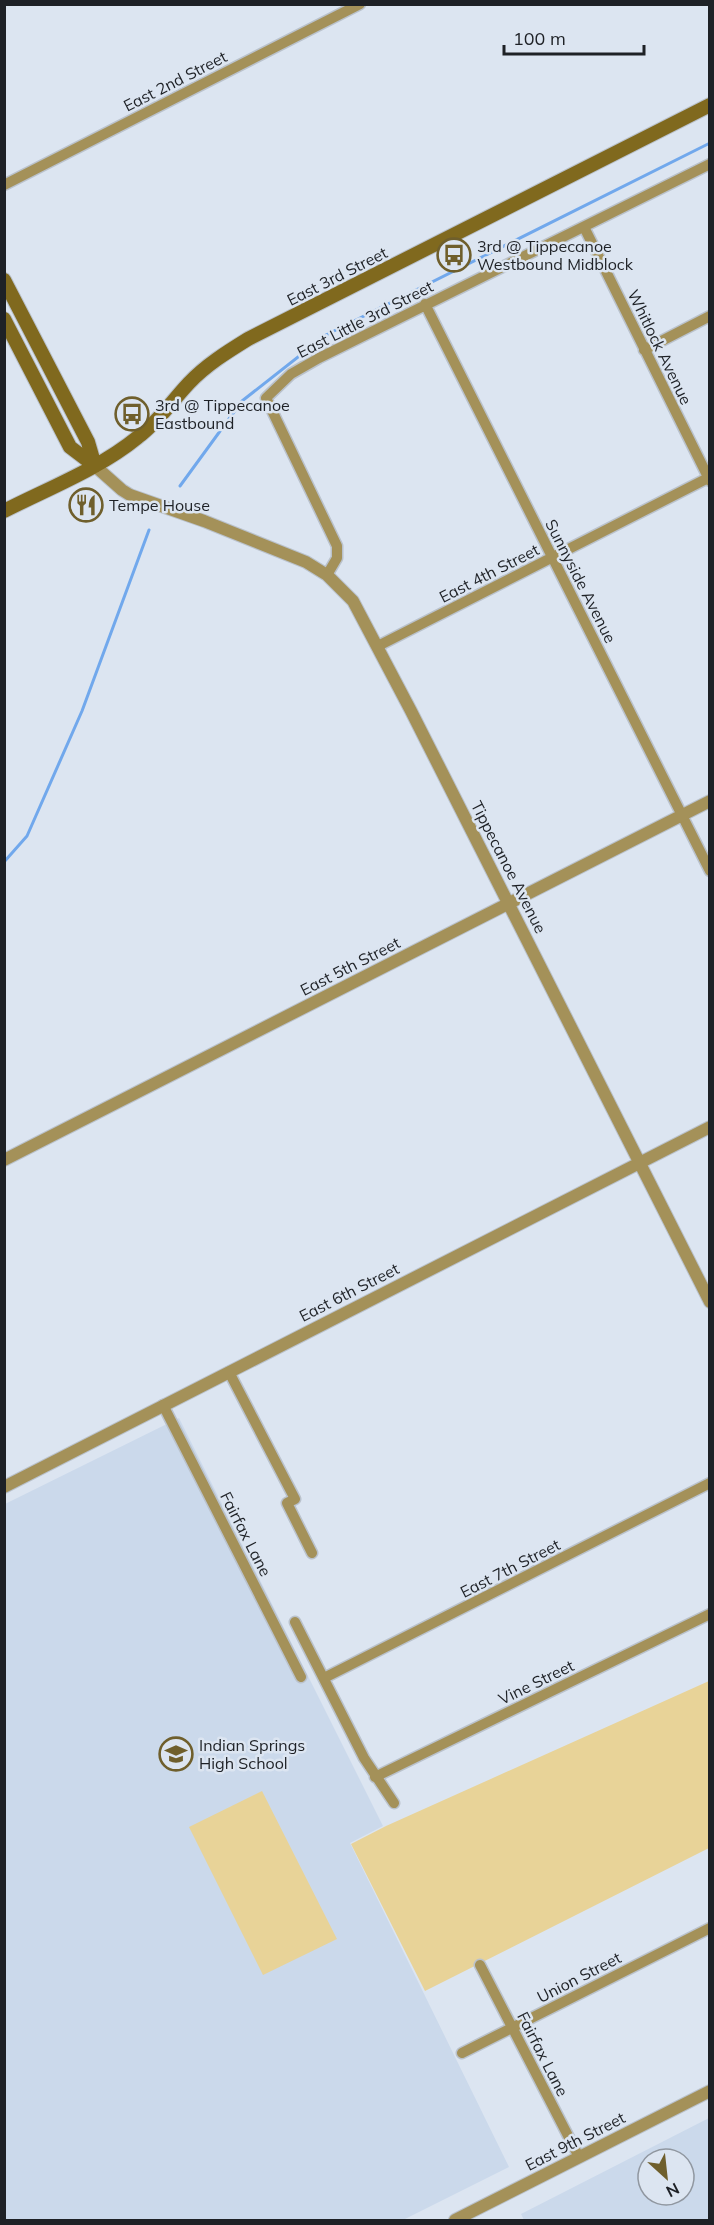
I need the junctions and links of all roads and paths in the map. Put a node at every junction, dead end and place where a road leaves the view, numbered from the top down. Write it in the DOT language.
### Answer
graph roads {
  1 [pos="360,4"];
  2 [pos="710,105"];
  3 [pos="710,164"];
  4 [pos="4,185"];
  5 [pos="584,227"];
  6 [pos="4,280"];
  7 [pos="425,304"];
  8 [pos="710,316"];
  9 [pos="4,319"];
  10 [pos="644,350"];
  11 [pos="95,466"];
  12 [pos="709,479"];
  13 [pos="4,510"];
  14 [pos="552,557"];
  15 [pos="327,574"];
  16 [pos="378,646"];
  17 [pos="710,801"];
  18 [pos="682,815"];
  19 [pos="710,871"];
  20 [pos="509,903"];
  21 [pos="710,1127"];
  22 [pos="4,1160"];
  23 [pos="639,1163"];
  24 [pos="710,1302"];
  25 [pos="229,1372"];
  26 [pos="163,1405"];
  27 [pos="710,1483"];
  28 [pos="4,1487"];
  29 [pos="312,1553"];
  30 [pos="710,1614"];
  31 [pos="295,1622"];
  32 [pos="301,1677"];
  33 [pos="324,1678"];
  34 [pos="375,1777"];
  35 [pos="394,1803"];
  36 [pos="710,1928"];
  37 [pos="480,1965"];
  38 [pos="512,2028"];
  39 [pos="462,2053"];
  40 [pos="710,2091"];
  41 [pos="579,2157"];
  42 [pos="455,2220"];
  1 -- 4 [label="street, East 2nd Street"];
  2 -- 11 [label="main road, East 3rd Street"];
  3 -- 5 [label="street, East Little 3rd Street"];
  5 -- 7 [label="street, East Little 3rd Street"];
  5 -- 10 [label="street, Whitlock Avenue"];
  6 -- 11 [label="main road"];
  7 -- 14 [label="street, Sunnyside Avenue"];
  7 -- 15 [label="street, East Little 3rd Street"];
  8 -- 10 [label="street"];
  9 -- 11 [label="main road"];
  10 -- 12 [label="street, Whitlock Avenue"];
  11 -- 13 [label="main road, East 3rd Street"];
  11 -- 15 [label="street, Tippecanoe Avenue"];
  12 -- 14 [label="street, East 4th Street"];
  14 -- 16 [label="street, East 4th Street"];
  14 -- 18 [label="street, Sunnyside Avenue"];
  15 -- 16 [label="street, Tippecanoe Avenue"];
  16 -- 20 [label="street, Tippecanoe Avenue"];
  17 -- 18 [label="street, East 5th Street"];
  18 -- 19 [label="street, Sunnyside Avenue"];
  18 -- 20 [label="street, East 5th Street"];
  20 -- 22 [label="street, East 5th Street"];
  20 -- 23 [label="street, Tippecanoe Avenue"];
  21 -- 23 [label="street, East 6th Street"];
  23 -- 24 [label="street, Tippecanoe Avenue"];
  23 -- 25 [label="street, East 6th Street"];
  25 -- 26 [label="street, East 6th Street"];
  25 -- 29 [label="street"];
  26 -- 28 [label="street, East 6th Street"];
  26 -- 32 [label="street, Fairfax Lane"];
  27 -- 33 [label="street, East 7th Street"];
  30 -- 34 [label="street, Vine Street"];
  31 -- 33 [label="street"];
  33 -- 34 [label="street"];
  34 -- 35 [label="street"];
  36 -- 38 [label="street, Union Street"];
  37 -- 38 [label="street, Fairfax Lane"];
  38 -- 39 [label="street, Union Street"];
  38 -- 41 [label="street, Fairfax Lane"];
  40 -- 41 [label="street, East 9th Street"];
  41 -- 42 [label="street, East 9th Street"];
}
